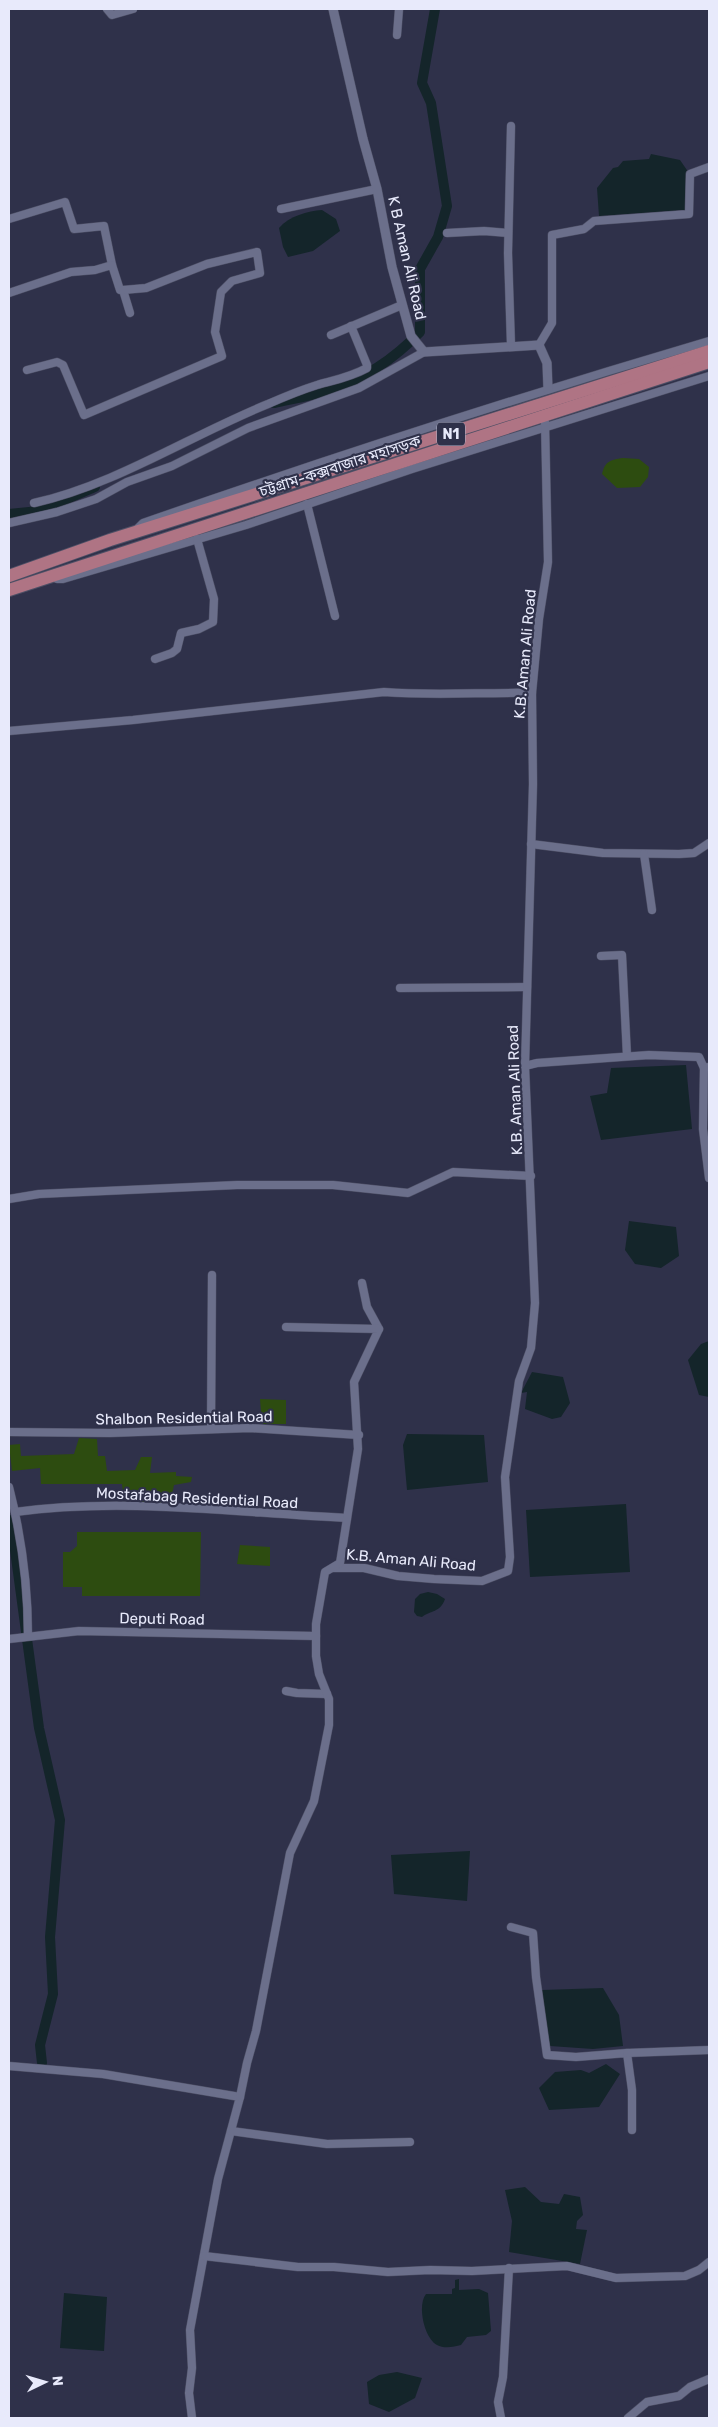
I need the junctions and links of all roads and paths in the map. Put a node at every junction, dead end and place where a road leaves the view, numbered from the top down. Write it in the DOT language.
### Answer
graph roads {
  1 [pos="107,9"];
  2 [pos="133,9"];
  3 [pos="332,9"];
  4 [pos="399,9"];
  5 [pos="397,35"];
  6 [pos="511,126"];
  7 [pos="709,167"];
  8 [pos="377,189"];
  9 [pos="281,209"];
  10 [pos="9,219"];
  11 [pos="447,233"];
  12 [pos="508,233"];
  13 [pos="112,265"];
  14 [pos="124,290"];
  15 [pos="9,293"];
  16 [pos="402,305"];
  17 [pos="130,313"];
  18 [pos="351,326"];
  19 [pos="330,335"];
  20 [pos="709,341"];
  21 [pos="511,345"];
  22 [pos="539,345"];
  23 [pos="421,349"];
  24 [pos="709,350"];
  25 [pos="709,362"];
  26 [pos="27,370"];
  27 [pos="709,376"];
  28 [pos="548,393"];
  29 [pos="545,425"];
  30 [pos="34,502"];
  31 [pos="306,504"];
  32 [pos="9,523"];
  33 [pos="132,534"];
  34 [pos="197,539"];
  35 [pos="40,565"];
  36 [pos="9,576"];
  37 [pos="50,576"];
  38 [pos="9,590"];
  39 [pos="335,616"];
  40 [pos="155,659"];
  41 [pos="532,693"];
  42 [pos="9,731"];
  43 [pos="709,843"];
  44 [pos="531,844"];
  45 [pos="644,854"];
  46 [pos="652,910"];
  47 [pos="601,956"];
  48 [pos="527,987"];
  49 [pos="400,988"];
  50 [pos="627,1056"];
  51 [pos="525,1066"];
  52 [pos="707,1067"];
  53 [pos="531,1176"];
  54 [pos="709,1178"];
  55 [pos="9,1199"];
  56 [pos="212,1275"];
  57 [pos="362,1283"];
  58 [pos="286,1327"];
  59 [pos="379,1330"];
  60 [pos="211,1429"];
  61 [pos="9,1432"];
  62 [pos="359,1435"];
  63 [pos="9,1487"];
  64 [pos="16,1512"];
  65 [pos="347,1518"];
  66 [pos="333,1568"];
  67 [pos="28,1636"];
  68 [pos="316,1636"];
  69 [pos="9,1639"];
  70 [pos="286,1690"];
  71 [pos="327,1694"];
  72 [pos="511,1927"];
  73 [pos="709,2050"];
  74 [pos="627,2052"];
  75 [pos="9,2066"];
  76 [pos="240,2096"];
  77 [pos="632,2130"];
  78 [pos="231,2131"];
  79 [pos="410,2142"];
  80 [pos="204,2256"];
  81 [pos="709,2262"];
  82 [pos="509,2268"];
  83 [pos="709,2379"];
  84 [pos="192,2418"];
  85 [pos="501,2418"];
  86 [pos="628,2418"];
  1 -- 2 [label="street"];
  3 -- 8 [label="street, K B Aman Ali Road"];
  4 -- 5 [label="street"];
  6 -- 12 [label="street"];
  7 -- 22 [label="street"];
  8 -- 9 [label="street"];
  8 -- 16 [label="street, K B Aman Ali Road"];
  10 -- 13 [label="street"];
  11 -- 12 [label="street"];
  12 -- 21 [label="street"];
  13 -- 14 [label="street"];
  13 -- 15 [label="street"];
  14 -- 17 [label="street"];
  14 -- 26 [label="street"];
  16 -- 18 [label="street"];
  16 -- 23 [label="street, K B Aman Ali Road"];
  18 -- 19 [label="street"];
  18 -- 30 [label="street"];
  20 -- 28 [label="street"];
  21 -- 22 [label="street"];
  21 -- 23 [label="street"];
  22 -- 28 [label="street"];
  23 -- 32 [label="street"];
  24 -- 33 [label="highway, চট্টগ্রাম-কক্সবাজার মহাসড়ক / N1"];
  25 -- 37 [label="highway, চট্টগ্রাম-কক্সবাজার মহাসড়ক / N1"];
  27 -- 29 [label="street"];
  28 -- 33 [label="street"];
  29 -- 31 [label="street"];
  29 -- 41 [label="street, K.B. Aman Ali Road"];
  31 -- 34 [label="street"];
  31 -- 39 [label="street"];
  33 -- 35 [label="highway, চট্টগ্রাম-কক্সবাজার মহাসড়ক / N1"];
  34 -- 37 [label="street"];
  34 -- 40 [label="street"];
  35 -- 36 [label="highway, চট্টগ্রাম-কক্সবাজার মহাসড়ক / N1"];
  35 -- 37 [label="highway"];
  37 -- 38 [label="highway, চট্টগ্রাম-কক্সবাজার মহাসড়ক / N1"];
  41 -- 42 [label="street"];
  41 -- 44 [label="street, K.B. Aman Ali Road"];
  43 -- 45 [label="street"];
  44 -- 45 [label="street"];
  44 -- 48 [label="street, K.B. Aman Ali Road"];
  45 -- 46 [label="street"];
  47 -- 50 [label="street"];
  48 -- 49 [label="street"];
  48 -- 51 [label="street, K.B. Aman Ali Road"];
  50 -- 51 [label="street"];
  50 -- 52 [label="street"];
  51 -- 53 [label="street, K.B. Aman Ali Road"];
  52 -- 54 [label="street"];
  53 -- 55 [label="street"];
  53 -- 66 [label="street, K.B. Aman Ali Road"];
  56 -- 60 [label="street"];
  57 -- 59 [label="street"];
  58 -- 59 [label="street"];
  59 -- 62 [label="street"];
  60 -- 61 [label="street, Shalbon Residential Road"];
  60 -- 62 [label="street, Shalbon Residential Road"];
  62 -- 65 [label="street"];
  63 -- 64 [label="street"];
  64 -- 65 [label="street, Mostafabag Residential Road"];
  64 -- 67 [label="street"];
  65 -- 66 [label="street"];
  66 -- 68 [label="street"];
  67 -- 68 [label="street, Deputi Road"];
  67 -- 69 [label="street, Deputi Road"];
  68 -- 71 [label="street"];
  70 -- 71 [label="street"];
  71 -- 76 [label="street"];
  72 -- 74 [label="street"];
  73 -- 74 [label="street"];
  74 -- 77 [label="street"];
  75 -- 76 [label="street"];
  76 -- 78 [label="street"];
  78 -- 79 [label="street"];
  78 -- 80 [label="street"];
  80 -- 82 [label="street"];
  80 -- 84 [label="street"];
  81 -- 82 [label="street"];
  82 -- 85 [label="street"];
  83 -- 86 [label="street"];
}
